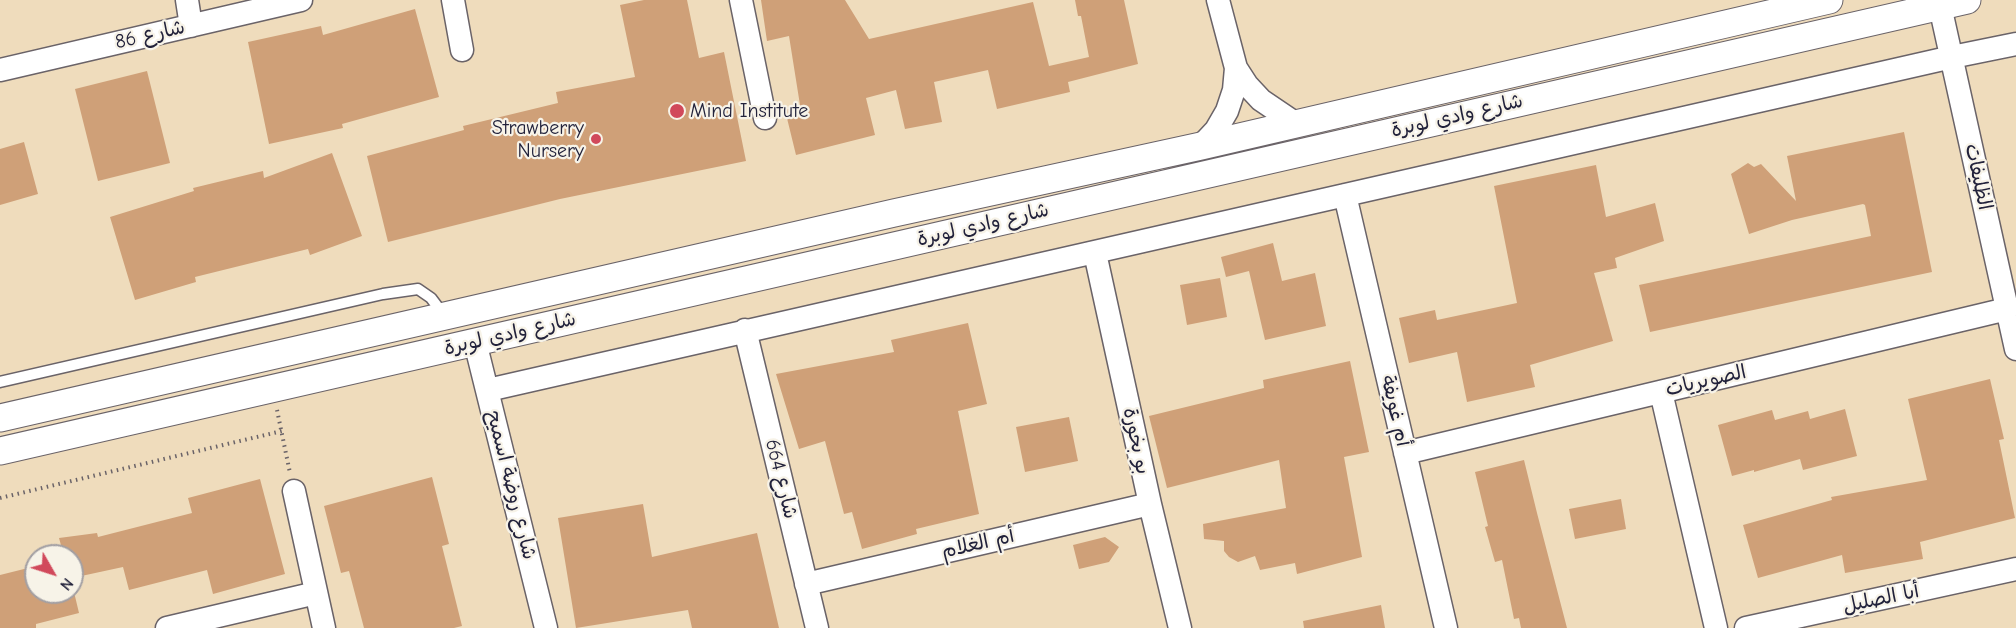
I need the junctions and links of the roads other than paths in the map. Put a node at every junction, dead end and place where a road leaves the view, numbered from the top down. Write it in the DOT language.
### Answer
graph roads {
  1 [pos="187,0"];
  2 [pos="301,0"];
  3 [pos="453,0"];
  4 [pos="741,0"];
  5 [pos="1218,0"];
  6 [pos="1829,0"];
  7 [pos="1967,0"];
  8 [pos="1940,6"];
  9 [pos="191,26"];
  10 [pos="2016,44"];
  11 [pos="462,50"];
  12 [pos="1952,57"];
  13 [pos="1236,68"];
  14 [pos="0,70"];
  15 [pos="765,118"];
  16 [pos="1295,123"];
  17 [pos="1201,146"];
  18 [pos="1345,195"];
  19 [pos="1095,253"];
  20 [pos="2007,309"];
  21 [pos="445,316"];
  22 [pos="745,330"];
  23 [pos="475,342"];
  24 [pos="2016,349"];
  25 [pos="0,382"];
  26 [pos="488,390"];
  27 [pos="1661,392"];
  28 [pos="0,418"];
  29 [pos="0,452"];
  30 [pos="1405,453"];
  31 [pos="294,491"];
  32 [pos="1150,504"];
  33 [pos="2016,569"];
  34 [pos="806,584"];
  35 [pos="316,593"];
  36 [pos="167,628"];
  37 [pos="324,628"];
  38 [pos="546,628"];
  39 [pos="817,628"];
  40 [pos="1180,628"];
  41 [pos="1446,628"];
  42 [pos="1716,628"];
  43 [pos="1746,628"];
  1 -- 9 [label="street"];
  2 -- 9 [label="street, شارع 86"];
  3 -- 11 [label="street"];
  4 -- 15 [label="street"];
  5 -- 13 [label="street"];
  6 -- 16 [label="street, شارع وادي لوبرة"];
  7 -- 8 [label="street, شارع وادي لوبرة"];
  8 -- 12 [label="street, الظليفات"];
  8 -- 23 [label="street, شارع وادي لوبرة"];
  9 -- 14 [label="street, شارع 86"];
  10 -- 12 [label="street"];
  12 -- 18 [label="street"];
  12 -- 20 [label="street, الظليفات"];
  13 -- 16 [label="street"];
  13 -- 17 [label="street"];
  16 -- 17 [label="street, شارع وادي لوبرة"];
  17 -- 21 [label="street, شارع وادي لوبرة"];
  18 -- 19 [label="street"];
  18 -- 30 [label="street, أم غويفة"];
  19 -- 22 [label="street"];
  19 -- 32 [label="street, بو بخورة"];
  20 -- 24 [label="street, الظليفات"];
  20 -- 27 [label="street, الصويريات"];
  21 -- 25 [label="lane"];
  21 -- 28 [label="street, شارع وادي لوبرة"];
  22 -- 26 [label="street"];
  22 -- 34 [label="street, شارع 664"];
  23 -- 26 [label="street, شارع روضة اسميح"];
  23 -- 29 [label="street, شارع وادي لوبرة"];
  26 -- 38 [label="street, شارع روضة اسميح"];
  27 -- 30 [label="street, الصويريات"];
  27 -- 42 [label="street"];
  30 -- 41 [label="street, أم غويفة"];
  31 -- 35 [label="street"];
  32 -- 34 [label="street, أم الغلام"];
  32 -- 40 [label="street, بو بخورة"];
  33 -- 43 [label="street, أبا الصليل"];
  34 -- 39 [label="street, شارع 664"];
  35 -- 36 [label="street"];
  35 -- 37 [label="street"];
}
